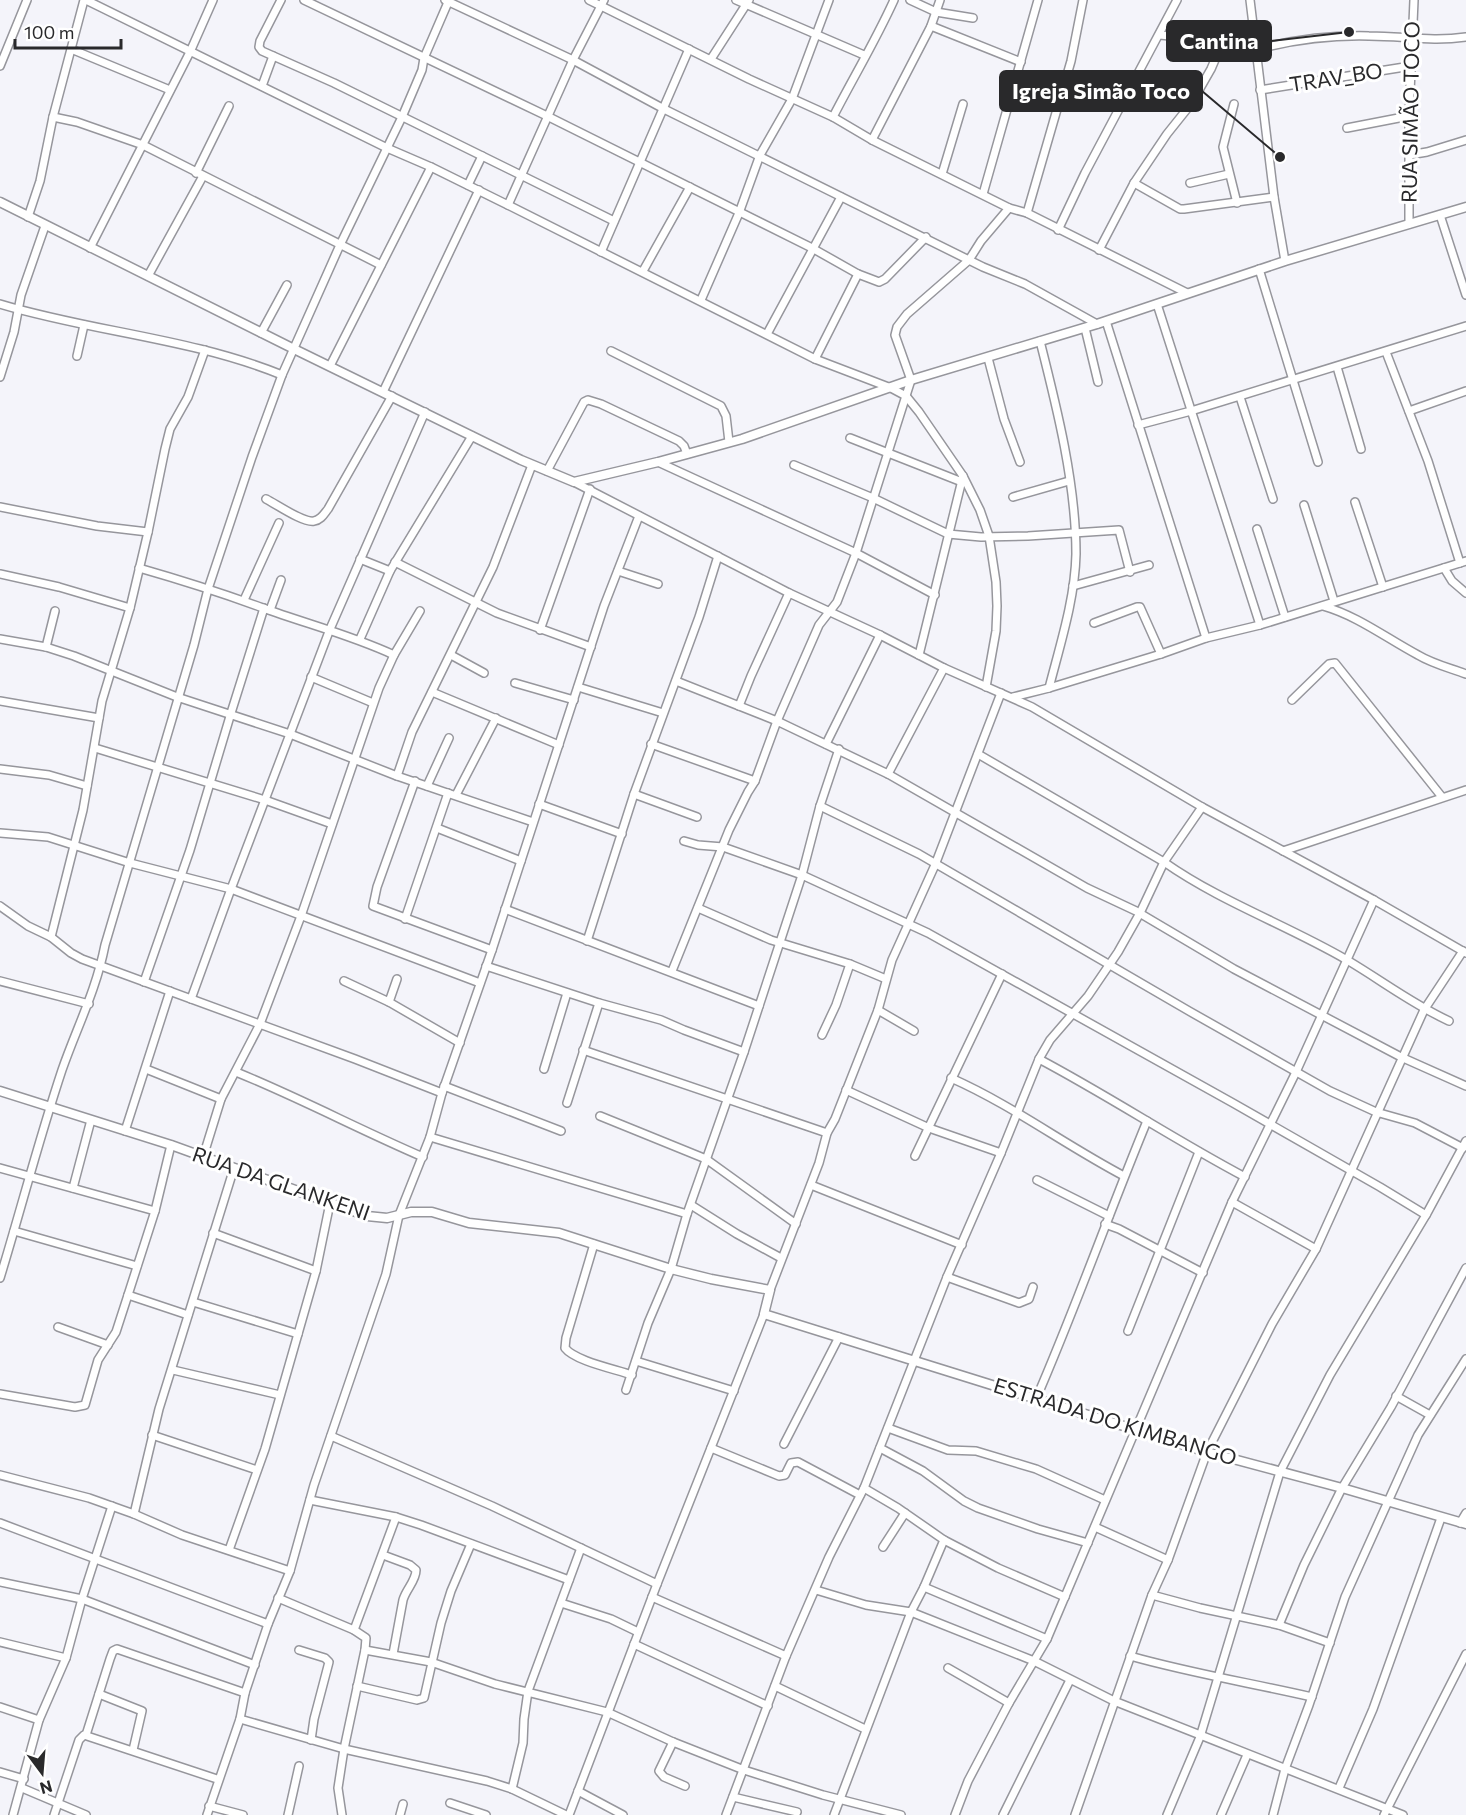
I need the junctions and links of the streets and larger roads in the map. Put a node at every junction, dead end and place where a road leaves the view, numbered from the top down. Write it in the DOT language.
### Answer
graph roads {
  1 [pos="27,0"];
  2 [pos="85,0"];
  3 [pos="213,0"];
  4 [pos="280,0"];
  5 [pos="304,0"];
  6 [pos="589,0"];
  7 [pos="736,0"];
  8 [pos="830,0"];
  9 [pos="894,0"];
  10 [pos="910,0"];
  11 [pos="940,0"];
  12 [pos="1038,0"];
  13 [pos="1083,0"];
  14 [pos="1177,0"];
  15 [pos="1250,0"];
  16 [pos="1414,0"];
  17 [pos="447,1"];
  18 [pos="747,2"];
  19 [pos="602,3"];
  20 [pos="936,12"];
  21 [pos="973,18"];
  22 [pos="932,26"];
  23 [pos="816,35"];
  24 [pos="1160,35"];
  25 [pos="1466,37"];
  26 [pos="1412,38"];
  27 [pos="1223,41"];
  28 [pos="1255,48"];
  29 [pos="71,49"];
  30 [pos="689,49"];
  31 [pos="190,52"];
  32 [pos="273,56"];
  33 [pos="864,56"];
  34 [pos="424,58"];
  35 [pos="711,59"];
  36 [pos="573,60"];
  37 [pos="1021,62"];
  38 [pos="0,66"];
  39 [pos="1411,66"];
  40 [pos="262,86"];
  41 [pos="170,90"];
  42 [pos="1260,90"];
  43 [pos="792,99"];
  44 [pos="963,104"];
  45 [pos="1234,104"];
  46 [pos="229,106"];
  47 [pos="664,108"];
  48 [pos="547,116"];
  49 [pos="1409,116"];
  50 [pos="53,117"];
  51 [pos="402,117"];
  52 [pos="833,117"];
  53 [pos="1347,128"];
  54 [pos="872,140"];
  55 [pos="1466,140"];
  56 [pos="142,145"];
  57 [pos="387,148"];
  58 [pos="760,155"];
  59 [pos="482,156"];
  60 [pos="1409,156"];
  61 [pos="639,163"];
  62 [pos="431,167"];
  63 [pos="200,174"];
  64 [pos="942,174"];
  65 [pos="1229,174"];
  66 [pos="522,175"];
  67 [pos="1134,183"];
  68 [pos="1190,183"];
  69 [pos="468,185"];
  70 [pos="690,187"];
  71 [pos="479,190"];
  72 [pos="983,194"];
  73 [pos="841,197"];
  74 [pos="1274,197"];
  75 [pos="0,202"];
  76 [pos="1237,203"];
  77 [pos="508,205"];
  78 [pos="1466,207"];
  79 [pos="1010,208"];
  80 [pos="739,213"];
  81 [pos="1027,213"];
  82 [pos="1440,215"];
  83 [pos="28,217"];
  84 [pos="614,221"];
  85 [pos="1409,224"];
  86 [pos="45,226"];
  87 [pos="1058,230"];
  88 [pos="926,237"];
  89 [pos="340,245"];
  90 [pos="90,248"];
  91 [pos="812,248"];
  92 [pos="1099,250"];
  93 [pos="601,252"];
  94 [pos="969,260"];
  95 [pos="1285,261"];
  96 [pos="381,265"];
  97 [pos="1259,269"];
  98 [pos="643,271"];
  99 [pos="858,274"];
  100 [pos="148,276"];
  101 [pos="287,285"];
  102 [pos="1186,293"];
  103 [pos="1466,295"];
  104 [pos="701,300"];
  105 [pos="0,304"];
  106 [pos="1157,304"];
  107 [pos="17,309"];
  108 [pos="1101,322"];
  109 [pos="84,325"];
  110 [pos="1466,326"];
  111 [pos="1085,328"];
  112 [pos="261,333"];
  113 [pos="767,334"];
  114 [pos="1040,342"];
  115 [pos="294,349"];
  116 [pos="206,350"];
  117 [pos="611,351"];
  118 [pos="1386,352"];
  119 [pos="76,356"];
  120 [pos="988,358"];
  121 [pos="815,359"];
  122 [pos="330,366"];
  123 [pos="1336,367"];
  124 [pos="282,375"];
  125 [pos="0,377"];
  126 [pos="911,380"];
  127 [pos="1293,380"];
  128 [pos="1098,382"];
  129 [pos="891,388"];
  130 [pos="1466,391"];
  131 [pos="383,392"];
  132 [pos="392,396"];
  133 [pos="906,396"];
  134 [pos="1240,397"];
  135 [pos="1191,411"];
  136 [pos="1409,411"];
  137 [pos="425,412"];
  138 [pos="1138,425"];
  139 [pos="472,436"];
  140 [pos="850,438"];
  141 [pos="729,442"];
  142 [pos="1361,449"];
  143 [pos="888,452"];
  144 [pos="687,454"];
  145 [pos="658,462"];
  146 [pos="1020,462"];
  147 [pos="1317,462"];
  148 [pos="532,465"];
  149 [pos="794,465"];
  150 [pos="547,471"];
  151 [pos="962,479"];
  152 [pos="1069,480"];
  153 [pos="574,482"];
  154 [pos="590,489"];
  155 [pos="1013,497"];
  156 [pos="873,498"];
  157 [pos="266,499"];
  158 [pos="1273,499"];
  159 [pos="1355,502"];
  160 [pos="1304,505"];
  161 [pos="0,507"];
  162 [pos="639,516"];
  163 [pos="279,523"];
  164 [pos="1257,529"];
  165 [pos="148,532"];
  166 [pos="1075,533"];
  167 [pos="948,534"];
  168 [pos="989,536"];
  169 [pos="856,554"];
  170 [pos="718,556"];
  171 [pos="360,559"];
  172 [pos="395,562"];
  173 [pos="1463,562"];
  174 [pos="1149,565"];
  175 [pos="140,567"];
  176 [pos="1444,568"];
  177 [pos="618,571"];
  178 [pos="390,572"];
  179 [pos="1130,572"];
  180 [pos="0,574"];
  181 [pos="281,580"];
  182 [pos="658,584"];
  183 [pos="1073,586"];
  184 [pos="1383,587"];
  185 [pos="208,589"];
  186 [pos="789,593"];
  187 [pos="1466,593"];
  188 [pos="935,595"];
  189 [pos="244,600"];
  190 [pos="1334,601"];
  191 [pos="476,603"];
  192 [pos="1321,605"];
  193 [pos="130,608"];
  194 [pos="267,609"];
  195 [pos="55,611"];
  196 [pos="420,611"];
  197 [pos="829,611"];
  198 [pos="1286,617"];
  199 [pos="1094,623"];
  200 [pos="1260,625"];
  201 [pos="330,629"];
  202 [pos="540,630"];
  203 [pos="880,635"];
  204 [pos="1206,638"];
  205 [pos="0,639"];
  206 [pos="360,639"];
  207 [pos="46,647"];
  208 [pos="591,647"];
  209 [pos="1161,654"];
  210 [pos="394,655"];
  211 [pos="451,655"];
  212 [pos="919,655"];
  213 [pos="944,668"];
  214 [pos="111,670"];
  215 [pos="484,673"];
  216 [pos="1466,674"];
  217 [pos="311,677"];
  218 [pos="676,681"];
  219 [pos="515,683"];
  220 [pos="578,687"];
  221 [pos="986,687"];
  222 [pos="1049,688"];
  223 [pos="432,692"];
  224 [pos="1001,693"];
  225 [pos="177,697"];
  226 [pos="1013,698"];
  227 [pos="574,700"];
  228 [pos="1292,700"];
  229 [pos="0,701"];
  230 [pos="373,703"];
  231 [pos="739,706"];
  232 [pos="231,713"];
  233 [pos="663,713"];
  234 [pos="99,718"];
  235 [pos="496,718"];
  236 [pos="777,721"];
  237 [pos="290,734"];
  238 [pos="449,738"];
  239 [pos="651,744"];
  240 [pos="826,744"];
  241 [pos="559,745"];
  242 [pos="95,747"];
  243 [pos="839,750"];
  244 [pos="978,754"];
  245 [pos="355,760"];
  246 [pos="159,766"];
  247 [pos="0,769"];
  248 [pos="888,774"];
  249 [pos="397,776"];
  250 [pos="756,781"];
  251 [pos="415,782"];
  252 [pos="209,783"];
  253 [pos="87,786"];
  254 [pos="427,786"];
  255 [pos="1466,790"];
  256 [pos="448,793"];
  257 [pos="634,794"];
  258 [pos="456,795"];
  259 [pos="1442,797"];
  260 [pos="265,800"];
  261 [pos="540,804"];
  262 [pos="820,806"];
  263 [pos="1202,807"];
  264 [pos="955,811"];
  265 [pos="697,818"];
  266 [pos="533,822"];
  267 [pos="332,824"];
  268 [pos="437,828"];
  269 [pos="0,833"];
  270 [pos="622,834"];
  271 [pos="684,842"];
  272 [pos="75,844"];
  273 [pos="723,847"];
  274 [pos="1283,851"];
  275 [pos="521,861"];
  276 [pos="130,862"];
  277 [pos="1164,862"];
  278 [pos="935,865"];
  279 [pos="182,875"];
  280 [pos="802,875"];
  281 [pos="231,889"];
  282 [pos="1374,900"];
  283 [pos="0,906"];
  284 [pos="698,908"];
  285 [pos="505,909"];
  286 [pos="1140,913"];
  287 [pos="301,916"];
  288 [pos="405,919"];
  289 [pos="909,925"];
  290 [pos="51,937"];
  291 [pos="587,941"];
  292 [pos="779,943"];
  293 [pos="492,950"];
  294 [pos="1464,952"];
  295 [pos="1346,959"];
  296 [pos="850,964"];
  297 [pos="1109,965"];
  298 [pos="486,966"];
  299 [pos="101,967"];
  300 [pos="672,971"];
  301 [pos="1002,975"];
  302 [pos="397,979"];
  303 [pos="886,979"];
  304 [pos="0,981"];
  305 [pos="344,981"];
  306 [pos="144,982"];
  307 [pos="480,983"];
  308 [pos="170,991"];
  309 [pos="567,993"];
  310 [pos="191,999"];
  311 [pos="389,1002"];
  312 [pos="599,1003"];
  313 [pos="89,1004"];
  314 [pos="759,1006"];
  315 [pos="1424,1010"];
  316 [pos="878,1011"];
  317 [pos="1073,1015"];
  318 [pos="1321,1015"];
  319 [pos="1449,1021"];
  320 [pos="260,1023"];
  321 [pos="914,1030"];
  322 [pos="822,1035"];
  323 [pos="460,1043"];
  324 [pos="583,1050"];
  325 [pos="744,1052"];
  326 [pos="1401,1057"];
  327 [pos="1039,1059"];
  328 [pos="146,1069"];
  329 [pos="544,1069"];
  330 [pos="236,1072"];
  331 [pos="1296,1072"];
  332 [pos="951,1078"];
  333 [pos="1466,1086"];
  334 [pos="443,1090"];
  335 [pos="846,1090"];
  336 [pos="0,1091"];
  337 [pos="221,1099"];
  338 [pos="728,1099"];
  339 [pos="567,1103"];
  340 [pos="50,1106"];
  341 [pos="1376,1112"];
  342 [pos="1017,1113"];
  343 [pos="600,1116"];
  344 [pos="91,1120"];
  345 [pos="1147,1121"];
  346 [pos="1271,1126"];
  347 [pos="928,1128"];
  348 [pos="125,1131"];
  349 [pos="561,1131"];
  350 [pos="827,1133"];
  351 [pos="430,1137"];
  352 [pos="1465,1144"];
  353 [pos="171,1145"];
  354 [pos="1199,1152"];
  355 [pos="1001,1153"];
  356 [pos="915,1156"];
  357 [pos="203,1157"];
  358 [pos="423,1157"];
  359 [pos="706,1160"];
  360 [pos="0,1168"];
  361 [pos="234,1168"];
  362 [pos="1352,1171"];
  363 [pos="30,1176"];
  364 [pos="1124,1176"];
  365 [pos="1245,1177"];
  366 [pos="1037,1180"];
  367 [pos="811,1185"];
  368 [pos="73,1188"];
  369 [pos="1232,1202"];
  370 [pos="330,1203"];
  371 [pos="690,1204"];
  372 [pos="155,1211"];
  373 [pos="687,1214"];
  374 [pos="399,1215"];
  375 [pos="1426,1215"];
  376 [pos="1109,1216"];
  377 [pos="796,1224"];
  378 [pos="1105,1224"];
  379 [pos="14,1231"];
  380 [pos="213,1233"];
  381 [pos="594,1244"];
  382 [pos="962,1245"];
  383 [pos="1316,1249"];
  384 [pos="1159,1252"];
  385 [pos="781,1258"];
  386 [pos="137,1266"];
  387 [pos="1466,1268"];
  388 [pos="671,1269"];
  389 [pos="316,1271"];
  390 [pos="1203,1273"];
  391 [pos="947,1277"];
  392 [pos="0,1278"];
  393 [pos="1033,1287"];
  394 [pos="770,1290"];
  395 [pos="128,1295"];
  396 [pos="193,1302"];
  397 [pos="764,1314"];
  398 [pos="188,1315"];
  399 [pos="58,1327"];
  400 [pos="1128,1331"];
  401 [pos="298,1334"];
  402 [pos="838,1337"];
  403 [pos="108,1345"];
  404 [pos="1466,1359"];
  405 [pos="636,1361"];
  406 [pos="915,1361"];
  407 [pos="173,1370"];
  408 [pos="632,1375"];
  409 [pos="626,1390"];
  410 [pos="734,1392"];
  411 [pos="0,1394"];
  412 [pos="280,1395"];
  413 [pos="1396,1396"];
  414 [pos="1036,1399"];
  415 [pos="1430,1415"];
  416 [pos="888,1428"];
  417 [pos="1136,1429"];
  418 [pos="152,1436"];
  419 [pos="332,1436"];
  420 [pos="784,1444"];
  421 [pos="711,1448"];
  422 [pos="880,1448"];
  423 [pos="1207,1452"];
  424 [pos="257,1470"];
  425 [pos="1280,1472"];
  426 [pos="0,1475"];
  427 [pos="1342,1488"];
  428 [pos="862,1492"];
  429 [pos="310,1500"];
  430 [pos="1105,1500"];
  431 [pos="1387,1501"];
  432 [pos="112,1506"];
  433 [pos="905,1513"];
  434 [pos="1466,1513"];
  435 [pos="134,1514"];
  436 [pos="396,1517"];
  437 [pos="1441,1518"];
  438 [pos="0,1523"];
  439 [pos="1463,1524"];
  440 [pos="1095,1527"];
  441 [pos="945,1540"];
  442 [pos="1088,1543"];
  443 [pos="471,1544"];
  444 [pos="883,1547"];
  445 [pos="581,1548"];
  446 [pos="229,1550"];
  447 [pos="383,1555"];
  448 [pos="96,1557"];
  449 [pos="1168,1560"];
  450 [pos="290,1571"];
  451 [pos="569,1580"];
  452 [pos="0,1582"];
  453 [pos="657,1584"];
  454 [pos="924,1587"];
  455 [pos="816,1590"];
  456 [pos="1152,1595"];
  457 [pos="652,1597"];
  458 [pos="1065,1597"];
  459 [pos="278,1598"];
  460 [pos="82,1599"];
  461 [pos="561,1603"];
  462 [pos="910,1612"];
  463 [pos="1236,1615"];
  464 [pos="268,1624"];
  465 [pos="1279,1625"];
  466 [pos="354,1630"];
  467 [pos="638,1632"];
  468 [pos="1047,1639"];
  469 [pos="0,1642"];
  470 [pos="1330,1643"];
  471 [pos="634,1644"];
  472 [pos="299,1650"];
  473 [pos="365,1650"];
  474 [pos="393,1654"];
  475 [pos="1466,1654"];
  476 [pos="786,1656"];
  477 [pos="1130,1656"];
  478 [pos="66,1658"];
  479 [pos="1035,1661"];
  480 [pos="432,1662"];
  481 [pos="255,1665"];
  482 [pos="948,1668"];
  483 [pos="1218,1676"];
  484 [pos="1070,1680"];
  485 [pos="357,1686"];
  486 [pos="775,1686"];
  487 [pos="528,1691"];
  488 [pos="245,1693"];
  489 [pos="99,1694"];
  490 [pos="1312,1697"];
  491 [pos="1114,1701"];
  492 [pos="1009,1703"];
  493 [pos="768,1706"];
  494 [pos="0,1707"];
  495 [pos="607,1712"];
  496 [pos="240,1719"];
  497 [pos="39,1720"];
  498 [pos="865,1730"];
  499 [pos="86,1735"];
  500 [pos="1200,1737"];
  501 [pos="311,1740"];
  502 [pos="673,1742"];
  503 [pos="344,1749"];
  504 [pos="133,1750"];
  505 [pos="1247,1755"];
  506 [pos="299,1766"];
  507 [pos="1285,1769"];
  508 [pos="744,1770"];
  509 [pos="0,1772"];
  510 [pos="24,1779"];
  511 [pos="218,1779"];
  512 [pos="685,1786"];
  513 [pos="22,1788"];
  514 [pos="1339,1788"];
  515 [pos="512,1789"];
  516 [pos="578,1791"];
  517 [pos="733,1797"];
  518 [pos="839,1798"];
  519 [pos="57,1803"];
  520 [pos="450,1803"];
  521 [pos="403,1804"];
  522 [pos="209,1806"];
  523 [pos="797,1812"];
  524 [pos="1386,1812"];
  525 [pos="896,1814"];
  526 [pos="13,1815"];
  527 [pos="54,1815"];
  528 [pos="86,1815"];
  529 [pos="207,1815"];
  530 [pos="243,1815"];
  531 [pos="288,1815"];
  532 [pos="342,1815"];
  533 [pos="400,1815"];
  534 [pos="486,1815"];
  535 [pos="568,1815"];
  536 [pos="623,1815"];
  537 [pos="726,1815"];
  538 [pos="834,1815"];
  539 [pos="955,1815"];
  540 [pos="1003,1815"];
  541 [pos="1075,1815"];
  542 [pos="1167,1815"];
  543 [pos="1221,1815"];
  544 [pos="1273,1815"];
  545 [pos="1403,1815"];
  1 -- 38 [label="street"];
  2 -- 29 [label="street"];
  2 -- 31 [label="street"];
  3 -- 31 [label="street"];
  4 -- 32 [label="street"];
  5 -- 34 [label="street"];
  6 -- 19 [label="street"];
  7 -- 18 [label="street"];
  8 -- 23 [label="street"];
  9 -- 33 [label="street"];
  10 -- 20 [label="street"];
  11 -- 20 [label="street"];
  12 -- 37 [label="street"];
  13 -- 81 [label="street"];
  14 -- 24 [label="street"];
  15 -- 28 [label="street"];
  16 -- 26 [label="street, RUA SIMÃO TOCO"];
  17 -- 34 [label="street"];
  17 -- 36 [label="street"];
  18 -- 23 [label="street"];
  18 -- 35 [label="street"];
  19 -- 30 [label="street"];
  19 -- 36 [label="street"];
  20 -- 21 [label="street"];
  20 -- 22 [label="street"];
  22 -- 37 [label="street"];
  22 -- 54 [label="street"];
  23 -- 33 [label="street"];
  23 -- 43 [label="street"];
  24 -- 27 [label="street"];
  24 -- 87 [label="street"];
  25 -- 26 [label="street"];
  26 -- 28 [label="street"];
  26 -- 39 [label="street, RUA SIMÃO TOCO"];
  27 -- 28 [label="street"];
  27 -- 67 [label="street"];
  28 -- 42 [label="street"];
  29 -- 41 [label="street"];
  29 -- 50 [label="street"];
  30 -- 35 [label="street"];
  30 -- 47 [label="street"];
  31 -- 40 [label="street"];
  31 -- 41 [label="street"];
  32 -- 40 [label="street"];
  32 -- 51 [label="street"];
  33 -- 52 [label="street"];
  34 -- 48 [label="street"];
  34 -- 51 [label="street"];
  35 -- 43 [label="street"];
  36 -- 47 [label="street"];
  36 -- 48 [label="street"];
  37 -- 72 [label="street"];
  39 -- 42 [label="street, TRAV_BO"];
  39 -- 49 [label="street, RUA SIMÃO TOCO"];
  40 -- 57 [label="street"];
  41 -- 56 [label="street"];
  42 -- 74 [label="street"];
  43 -- 52 [label="street"];
  43 -- 58 [label="street"];
  44 -- 64 [label="street"];
  45 -- 65 [label="street"];
  46 -- 63 [label="street"];
  47 -- 58 [label="street"];
  47 -- 61 [label="street"];
  48 -- 61 [label="street"];
  48 -- 66 [label="street"];
  49 -- 53 [label="street"];
  49 -- 60 [label="street, RUA SIMÃO TOCO"];
  50 -- 56 [label="street"];
  50 -- 83 [label="street"];
  51 -- 57 [label="street"];
  51 -- 59 [label="street"];
  52 -- 54 [label="street"];
  54 -- 64 [label="street"];
  55 -- 60 [label="street"];
  56 -- 63 [label="street"];
  56 -- 90 [label="street"];
  57 -- 62 [label="street"];
  57 -- 89 [label="street"];
  58 -- 73 [label="street"];
  58 -- 80 [label="street"];
  59 -- 66 [label="street"];
  59 -- 69 [label="street"];
  60 -- 85 [label="street, RUA SIMÃO TOCO"];
  61 -- 70 [label="street"];
  61 -- 84 [label="street"];
  62 -- 69 [label="street"];
  62 -- 96 [label="street"];
  63 -- 89 [label="street"];
  63 -- 100 [label="street"];
  64 -- 72 [label="street"];
  65 -- 68 [label="street"];
  65 -- 76 [label="street"];
  66 -- 77 [label="street"];
  66 -- 84 [label="street"];
  67 -- 76 [label="street"];
  67 -- 92 [label="street"];
  69 -- 71 [label="street"];
  70 -- 80 [label="street"];
  70 -- 98 [label="street"];
  71 -- 77 [label="street"];
  71 -- 131 [label="street"];
  72 -- 79 [label="street"];
  73 -- 88 [label="street"];
  73 -- 91 [label="street"];
  74 -- 76 [label="street"];
  74 -- 95 [label="street"];
  75 -- 83 [label="street"];
  77 -- 93 [label="street"];
  78 -- 82 [label="street"];
  79 -- 81 [label="street"];
  79 -- 94 [label="street"];
  80 -- 91 [label="street"];
  80 -- 104 [label="street"];
  81 -- 87 [label="street"];
  82 -- 85 [label="street"];
  82 -- 103 [label="street"];
  83 -- 86 [label="street"];
  84 -- 93 [label="street"];
  85 -- 95 [label="street"];
  86 -- 90 [label="street"];
  86 -- 107 [label="street"];
  87 -- 92 [label="street"];
  88 -- 94 [label="street"];
  88 -- 99 [label="street"];
  89 -- 96 [label="street"];
  89 -- 115 [label="street"];
  90 -- 100 [label="street"];
  91 -- 99 [label="street"];
  91 -- 113 [label="street"];
  92 -- 102 [label="street"];
  93 -- 98 [label="street"];
  94 -- 108 [label="street"];
  94 -- 126 [label="street"];
  95 -- 97 [label="street"];
  96 -- 122 [label="street"];
  97 -- 102 [label="street"];
  97 -- 127 [label="street"];
  98 -- 104 [label="street"];
  99 -- 121 [label="street"];
  100 -- 112 [label="street"];
  101 -- 112 [label="street"];
  102 -- 106 [label="street"];
  104 -- 113 [label="street"];
  105 -- 107 [label="street"];
  106 -- 108 [label="street"];
  106 -- 135 [label="street"];
  107 -- 109 [label="street"];
  107 -- 125 [label="street"];
  108 -- 111 [label="street"];
  108 -- 138 [label="street"];
  109 -- 116 [label="street"];
  109 -- 119 [label="street"];
  110 -- 118 [label="street"];
  111 -- 114 [label="street"];
  111 -- 128 [label="street"];
  112 -- 115 [label="street"];
  113 -- 121 [label="street"];
  114 -- 120 [label="street"];
  114 -- 152 [label="street"];
  115 -- 122 [label="street"];
  115 -- 124 [label="street"];
  116 -- 124 [label="street"];
  116 -- 165 [label="street"];
  117 -- 141 [label="street"];
  118 -- 123 [label="street"];
  118 -- 136 [label="street"];
  120 -- 126 [label="street"];
  120 -- 146 [label="street"];
  121 -- 129 [label="street"];
  122 -- 131 [label="street"];
  123 -- 127 [label="street"];
  123 -- 142 [label="street"];
  124 -- 185 [label="street"];
  126 -- 129 [label="street"];
  126 -- 133 [label="street"];
  127 -- 134 [label="street"];
  127 -- 147 [label="street"];
  129 -- 133 [label="street"];
  129 -- 141 [label="street"];
  130 -- 136 [label="street"];
  131 -- 132 [label="street"];
  132 -- 137 [label="street"];
  132 -- 157 [label="street"];
  133 -- 143 [label="street"];
  133 -- 151 [label="street"];
  134 -- 135 [label="street"];
  134 -- 158 [label="street"];
  135 -- 138 [label="street"];
  135 -- 200 [label="street"];
  136 -- 173 [label="street"];
  137 -- 139 [label="street"];
  137 -- 171 [label="street"];
  138 -- 204 [label="street"];
  139 -- 148 [label="street"];
  139 -- 172 [label="street"];
  140 -- 143 [label="street"];
  141 -- 144 [label="street"];
  143 -- 151 [label="street"];
  143 -- 156 [label="street"];
  144 -- 145 [label="street"];
  144 -- 150 [label="street"];
  145 -- 153 [label="street"];
  145 -- 169 [label="street"];
  148 -- 150 [label="street"];
  148 -- 191 [label="street"];
  149 -- 156 [label="street"];
  150 -- 153 [label="street"];
  151 -- 167 [label="street"];
  151 -- 168 [label="street"];
  152 -- 155 [label="street"];
  152 -- 166 [label="street"];
  153 -- 154 [label="street"];
  154 -- 162 [label="street"];
  154 -- 202 [label="street"];
  156 -- 167 [label="street"];
  156 -- 169 [label="street"];
  159 -- 184 [label="street"];
  160 -- 190 [label="street"];
  161 -- 165 [label="street"];
  162 -- 170 [label="street"];
  162 -- 177 [label="street"];
  163 -- 189 [label="street"];
  164 -- 198 [label="street"];
  165 -- 175 [label="street"];
  166 -- 168 [label="street"];
  166 -- 179 [label="street"];
  166 -- 183 [label="street"];
  167 -- 168 [label="street"];
  167 -- 188 [label="street"];
  168 -- 221 [label="street"];
  169 -- 188 [label="street"];
  169 -- 197 [label="street"];
  170 -- 186 [label="street"];
  170 -- 218 [label="street"];
  171 -- 178 [label="street"];
  171 -- 201 [label="street"];
  172 -- 178 [label="street"];
  172 -- 191 [label="street"];
  173 -- 176 [label="street"];
  174 -- 179 [label="street"];
  175 -- 185 [label="street"];
  175 -- 193 [label="street"];
  176 -- 184 [label="street"];
  176 -- 187 [label="street"];
  177 -- 182 [label="street"];
  177 -- 208 [label="street"];
  178 -- 206 [label="street"];
  179 -- 183 [label="street"];
  180 -- 193 [label="street"];
  181 -- 194 [label="street"];
  183 -- 222 [label="street"];
  184 -- 190 [label="street"];
  185 -- 189 [label="street"];
  185 -- 225 [label="street"];
  186 -- 197 [label="street"];
  186 -- 231 [label="street"];
  188 -- 212 [label="street"];
  189 -- 194 [label="street"];
  190 -- 192 [label="street"];
  191 -- 202 [label="street"];
  191 -- 211 [label="street"];
  192 -- 198 [label="street"];
  192 -- 216 [label="street"];
  193 -- 214 [label="street"];
  194 -- 201 [label="street"];
  194 -- 232 [label="street"];
  195 -- 207 [label="street"];
  196 -- 210 [label="street"];
  197 -- 203 [label="street"];
  197 -- 236 [label="street"];
  198 -- 200 [label="street"];
  199 -- 209 [label="street"];
  200 -- 204 [label="street"];
  201 -- 206 [label="street"];
  201 -- 217 [label="street"];
  202 -- 208 [label="street"];
  203 -- 212 [label="street"];
  203 -- 240 [label="street"];
  204 -- 209 [label="street"];
  205 -- 207 [label="street"];
  206 -- 210 [label="street"];
  207 -- 214 [label="street"];
  208 -- 220 [label="street"];
  209 -- 222 [label="street"];
  210 -- 230 [label="street"];
  211 -- 215 [label="street"];
  211 -- 223 [label="street"];
  212 -- 213 [label="street"];
  213 -- 221 [label="street"];
  213 -- 248 [label="street"];
  214 -- 225 [label="street"];
  214 -- 234 [label="street"];
  217 -- 230 [label="street"];
  217 -- 237 [label="street"];
  218 -- 231 [label="street"];
  218 -- 233 [label="street"];
  219 -- 227 [label="street"];
  220 -- 227 [label="street"];
  220 -- 233 [label="street"];
  221 -- 224 [label="street"];
  222 -- 226 [label="street"];
  223 -- 235 [label="street"];
  223 -- 249 [label="street"];
  224 -- 226 [label="street"];
  224 -- 244 [label="street"];
  225 -- 232 [label="street"];
  225 -- 246 [label="street"];
  226 -- 263 [label="street"];
  227 -- 241 [label="street"];
  228 -- 259 [label="street"];
  229 -- 234 [label="street"];
  230 -- 245 [label="street"];
  231 -- 236 [label="street"];
  232 -- 237 [label="street"];
  232 -- 252 [label="street"];
  233 -- 239 [label="street"];
  234 -- 242 [label="street"];
  235 -- 241 [label="street"];
  235 -- 258 [label="street"];
  236 -- 240 [label="street"];
  236 -- 250 [label="street"];
  237 -- 245 [label="street"];
  237 -- 260 [label="street"];
  238 -- 254 [label="street"];
  239 -- 250 [label="street"];
  239 -- 257 [label="street"];
  240 -- 243 [label="street"];
  241 -- 261 [label="street"];
  242 -- 246 [label="street"];
  242 -- 253 [label="street"];
  243 -- 248 [label="street"];
  243 -- 262 [label="street"];
  244 -- 264 [label="street"];
  244 -- 277 [label="street"];
  245 -- 249 [label="street"];
  245 -- 267 [label="street"];
  246 -- 252 [label="street"];
  246 -- 276 [label="street"];
  247 -- 253 [label="street"];
  248 -- 264 [label="street"];
  249 -- 251 [label="street"];
  250 -- 273 [label="street"];
  251 -- 254 [label="street"];
  251 -- 288 [label="street"];
  252 -- 260 [label="street"];
  252 -- 279 [label="street"];
  253 -- 272 [label="street"];
  254 -- 256 [label="street"];
  255 -- 259 [label="street"];
  256 -- 258 [label="street"];
  256 -- 268 [label="street"];
  257 -- 265 [label="street"];
  257 -- 270 [label="street"];
  258 -- 266 [label="street"];
  259 -- 274 [label="street"];
  260 -- 267 [label="street"];
  260 -- 281 [label="street"];
  261 -- 266 [label="street"];
  261 -- 270 [label="street"];
  262 -- 278 [label="street"];
  262 -- 280 [label="street"];
  263 -- 274 [label="street"];
  263 -- 277 [label="street"];
  264 -- 278 [label="street"];
  264 -- 286 [label="street"];
  266 -- 275 [label="street"];
  267 -- 287 [label="street"];
  268 -- 275 [label="street"];
  268 -- 288 [label="street"];
  269 -- 272 [label="street"];
  270 -- 291 [label="street"];
  271 -- 273 [label="street"];
  272 -- 276 [label="street"];
  272 -- 290 [label="street"];
  273 -- 280 [label="street"];
  273 -- 284 [label="street"];
  274 -- 282 [label="street"];
  275 -- 285 [label="street"];
  276 -- 279 [label="street"];
  276 -- 299 [label="street"];
  277 -- 286 [label="street"];
  277 -- 295 [label="street"];
  278 -- 289 [label="street"];
  278 -- 297 [label="street"];
  279 -- 281 [label="street"];
  279 -- 306 [label="street"];
  280 -- 289 [label="street"];
  280 -- 292 [label="street"];
  281 -- 287 [label="street"];
  281 -- 310 [label="street"];
  282 -- 294 [label="street"];
  282 -- 295 [label="street"];
  283 -- 290 [label="street"];
  284 -- 292 [label="street"];
  284 -- 300 [label="street"];
  285 -- 291 [label="street"];
  285 -- 293 [label="street"];
  286 -- 297 [label="street"];
  286 -- 318 [label="street"];
  287 -- 307 [label="street"];
  287 -- 320 [label="street"];
  288 -- 293 [label="street"];
  289 -- 301 [label="street"];
  289 -- 303 [label="street"];
  290 -- 299 [label="street"];
  291 -- 300 [label="street"];
  292 -- 296 [label="street"];
  292 -- 314 [label="street"];
  293 -- 298 [label="street"];
  294 -- 315 [label="street"];
  295 -- 315 [label="street"];
  295 -- 318 [label="street"];
  296 -- 303 [label="street"];
  296 -- 322 [label="street"];
  297 -- 317 [label="street"];
  297 -- 331 [label="street"];
  298 -- 307 [label="street"];
  298 -- 309 [label="street"];
  299 -- 306 [label="street"];
  299 -- 313 [label="street"];
  300 -- 314 [label="street"];
  301 -- 317 [label="street"];
  301 -- 332 [label="street"];
  302 -- 311 [label="street"];
  303 -- 316 [label="street"];
  304 -- 313 [label="street"];
  305 -- 311 [label="street"];
  306 -- 308 [label="street"];
  307 -- 323 [label="street"];
  308 -- 310 [label="street"];
  308 -- 328 [label="street"];
  309 -- 312 [label="street"];
  309 -- 329 [label="street"];
  310 -- 320 [label="street"];
  311 -- 323 [label="street"];
  312 -- 324 [label="street"];
  312 -- 325 [label="street"];
  313 -- 340 [label="street"];
  314 -- 325 [label="street"];
  315 -- 319 [label="street"];
  315 -- 326 [label="street"];
  316 -- 321 [label="street"];
  316 -- 335 [label="street"];
  317 -- 327 [label="street"];
  317 -- 346 [label="street"];
  318 -- 326 [label="street"];
  318 -- 331 [label="street"];
  320 -- 330 [label="street"];
  320 -- 334 [label="street"];
  323 -- 334 [label="street"];
  324 -- 338 [label="street"];
  324 -- 339 [label="street"];
  325 -- 338 [label="street"];
  326 -- 333 [label="street"];
  326 -- 341 [label="street"];
  327 -- 342 [label="street"];
  327 -- 345 [label="street"];
  328 -- 337 [label="street"];
  328 -- 348 [label="street"];
  330 -- 337 [label="street"];
  330 -- 358 [label="street"];
  331 -- 341 [label="street"];
  331 -- 346 [label="street"];
  332 -- 342 [label="street"];
  332 -- 347 [label="street"];
  334 -- 349 [label="street"];
  334 -- 351 [label="street"];
  335 -- 347 [label="street"];
  335 -- 350 [label="street"];
  336 -- 340 [label="street, RUA DA GLANKENI"];
  337 -- 357 [label="street"];
  338 -- 350 [label="street"];
  338 -- 359 [label="street"];
  340 -- 344 [label="street, RUA DA GLANKENI"];
  340 -- 363 [label="street"];
  341 -- 352 [label="street"];
  341 -- 362 [label="street"];
  342 -- 355 [label="street"];
  342 -- 364 [label="street"];
  343 -- 359 [label="street"];
  344 -- 348 [label="street, RUA DA GLANKENI"];
  344 -- 368 [label="street"];
  345 -- 354 [label="street"];
  345 -- 364 [label="street"];
  346 -- 362 [label="street"];
  346 -- 365 [label="street"];
  347 -- 355 [label="street"];
  347 -- 356 [label="street"];
  348 -- 353 [label="street, RUA DA GLANKENI"];
  350 -- 367 [label="street"];
  351 -- 358 [label="street"];
  351 -- 373 [label="street"];
  352 -- 375 [label="street"];
  353 -- 357 [label="street, RUA DA GLANKENI"];
  353 -- 372 [label="street"];
  354 -- 365 [label="street"];
  354 -- 384 [label="street"];
  355 -- 382 [label="street"];
  357 -- 361 [label="street, RUA DA GLANKENI"];
  358 -- 374 [label="street"];
  359 -- 371 [label="street"];
  359 -- 377 [label="street"];
  360 -- 363 [label="street"];
  361 -- 370 [label="street, RUA DA GLANKENI"];
  361 -- 380 [label="street"];
  362 -- 375 [label="street"];
  362 -- 383 [label="street"];
  363 -- 368 [label="street"];
  363 -- 379 [label="street"];
  364 -- 376 [label="street"];
  365 -- 369 [label="street"];
  366 -- 376 [label="street"];
  367 -- 377 [label="street"];
  367 -- 382 [label="street"];
  368 -- 372 [label="street"];
  369 -- 383 [label="street"];
  369 -- 390 [label="street"];
  370 -- 374 [label="street, RUA DA GLANKENI"];
  370 -- 389 [label="street"];
  371 -- 373 [label="street"];
  371 -- 385 [label="street"];
  372 -- 386 [label="street"];
  373 -- 388 [label="street"];
  374 -- 381 [label="street, RUA DA GLANKENI"];
  374 -- 419 [label="street"];
  375 -- 425 [label="street"];
  376 -- 378 [label="street"];
  377 -- 385 [label="street"];
  378 -- 384 [label="street"];
  378 -- 414 [label="street"];
  379 -- 386 [label="street"];
  379 -- 392 [label="street"];
  380 -- 389 [label="street"];
  380 -- 396 [label="street"];
  381 -- 388 [label="street, RUA DA GLANKENI"];
  381 -- 408 [label="street"];
  382 -- 391 [label="street"];
  383 -- 423 [label="street"];
  384 -- 390 [label="street"];
  384 -- 400 [label="street"];
  385 -- 394 [label="street"];
  386 -- 395 [label="street"];
  387 -- 413 [label="street"];
  388 -- 394 [label="street, RUA DA GLANKENI"];
  388 -- 405 [label="street"];
  389 -- 401 [label="street"];
  390 -- 417 [label="street"];
  391 -- 393 [label="street"];
  391 -- 406 [label="street"];
  394 -- 397 [label="street"];
  395 -- 398 [label="street"];
  395 -- 403 [label="street"];
  396 -- 398 [label="street"];
  396 -- 401 [label="street"];
  397 -- 402 [label="street, ESTRADA DO KIMBANGO"];
  397 -- 410 [label="street"];
  398 -- 407 [label="street"];
  399 -- 403 [label="street"];
  401 -- 412 [label="street"];
  402 -- 406 [label="street, ESTRADA DO KIMBANGO"];
  402 -- 420 [label="street"];
  403 -- 411 [label="street"];
  404 -- 415 [label="street"];
  405 -- 408 [label="street"];
  405 -- 410 [label="street"];
  406 -- 414 [label="street, ESTRADA DO KIMBANGO"];
  406 -- 416 [label="street"];
  407 -- 412 [label="street"];
  407 -- 418 [label="street"];
  408 -- 409 [label="street"];
  410 -- 421 [label="street"];
  412 -- 424 [label="street"];
  413 -- 415 [label="street"];
  413 -- 427 [label="street"];
  414 -- 417 [label="street, ESTRADA DO KIMBANGO"];
  415 -- 431 [label="street"];
  416 -- 422 [label="street"];
  416 -- 430 [label="street"];
  417 -- 423 [label="street, ESTRADA DO KIMBANGO"];
  417 -- 430 [label="street"];
  418 -- 424 [label="street"];
  418 -- 435 [label="street"];
  419 -- 429 [label="street"];
  419 -- 445 [label="street"];
  421 -- 428 [label="street"];
  421 -- 453 [label="street"];
  422 -- 428 [label="street"];
  422 -- 442 [label="street"];
  423 -- 425 [label="street, ESTRADA DO KIMBANGO"];
  423 -- 449 [label="street"];
  424 -- 446 [label="street"];
  425 -- 427 [label="street, ESTRADA DO KIMBANGO"];
  425 -- 463 [label="street"];
  426 -- 432 [label="street"];
  427 -- 431 [label="street, ESTRADA DO KIMBANGO"];
  427 -- 465 [label="street"];
  428 -- 433 [label="street"];
  428 -- 455 [label="street"];
  429 -- 436 [label="street"];
  429 -- 450 [label="street"];
  430 -- 440 [label="street"];
  431 -- 437 [label="street, ESTRADA DO KIMBANGO"];
  431 -- 470 [label="street"];
  432 -- 435 [label="street"];
  432 -- 448 [label="street"];
  433 -- 441 [label="street"];
  433 -- 444 [label="street"];
  434 -- 439 [label="street"];
  435 -- 446 [label="street"];
  436 -- 443 [label="street"];
  436 -- 447 [label="street"];
  437 -- 439 [label="street, ESTRADA DO KIMBANGO"];
  437 -- 514 [label="street"];
  438 -- 448 [label="street"];
  440 -- 442 [label="street"];
  440 -- 449 [label="street"];
  441 -- 454 [label="street"];
  441 -- 458 [label="street"];
  442 -- 458 [label="street"];
  443 -- 451 [label="street"];
  443 -- 480 [label="street"];
  445 -- 451 [label="street"];
  445 -- 453 [label="street"];
  446 -- 450 [label="street"];
  447 -- 466 [label="street"];
  447 -- 474 [label="street"];
  448 -- 460 [label="street"];
  448 -- 464 [label="street"];
  449 -- 456 [label="street"];
  450 -- 459 [label="street"];
  451 -- 461 [label="street"];
  452 -- 460 [label="street"];
  453 -- 457 [label="street"];
  454 -- 462 [label="street"];
  454 -- 468 [label="street"];
  455 -- 462 [label="street"];
  455 -- 476 [label="street"];
  456 -- 463 [label="street"];
  456 -- 477 [label="street"];
  457 -- 467 [label="street"];
  457 -- 476 [label="street"];
  458 -- 468 [label="street"];
  459 -- 464 [label="street"];
  459 -- 466 [label="street"];
  460 -- 478 [label="street"];
  460 -- 481 [label="street"];
  461 -- 467 [label="street"];
  461 -- 487 [label="street"];
  462 -- 479 [label="street"];
  462 -- 498 [label="street"];
  463 -- 465 [label="street"];
  463 -- 483 [label="street"];
  464 -- 481 [label="street"];
  465 -- 470 [label="street"];
  466 -- 473 [label="street"];
  467 -- 471 [label="street"];
  468 -- 479 [label="street"];
  469 -- 478 [label="street"];
  470 -- 490 [label="street"];
  471 -- 493 [label="street"];
  471 -- 495 [label="street"];
  472 -- 501 [label="street"];
  473 -- 474 [label="street"];
  473 -- 485 [label="street"];
  474 -- 480 [label="street"];
  475 -- 524 [label="street"];
  476 -- 486 [label="street"];
  477 -- 483 [label="street"];
  477 -- 491 [label="street"];
  478 -- 497 [label="street"];
  479 -- 484 [label="street"];
  479 -- 492 [label="street"];
  480 -- 485 [label="street"];
  480 -- 487 [label="street"];
  481 -- 488 [label="street"];
  482 -- 492 [label="street"];
  483 -- 490 [label="street"];
  483 -- 500 [label="street"];
  484 -- 491 [label="street"];
  484 -- 540 [label="street"];
  485 -- 503 [label="street"];
  486 -- 493 [label="street"];
  486 -- 498 [label="street"];
  487 -- 495 [label="street"];
  487 -- 515 [label="street"];
  488 -- 489 [label="street"];
  488 -- 496 [label="street"];
  489 -- 499 [label="street"];
  489 -- 504 [label="street"];
  490 -- 507 [label="street"];
  491 -- 500 [label="street"];
  491 -- 541 [label="street"];
  492 -- 539 [label="street"];
  493 -- 508 [label="street"];
  494 -- 497 [label="street"];
  495 -- 502 [label="street"];
  495 -- 516 [label="street"];
  496 -- 501 [label="street"];
  496 -- 511 [label="street"];
  497 -- 510 [label="street"];
  498 -- 518 [label="street"];
  499 -- 504 [label="street"];
  499 -- 519 [label="street"];
  500 -- 505 [label="street"];
  500 -- 542 [label="street"];
  501 -- 503 [label="street"];
  502 -- 508 [label="street"];
  502 -- 512 [label="street"];
  503 -- 515 [label="street"];
  503 -- 532 [label="street"];
  504 -- 511 [label="street"];
  505 -- 507 [label="street"];
  505 -- 543 [label="street"];
  506 -- 531 [label="street"];
  507 -- 514 [label="street"];
  507 -- 544 [label="street"];
  508 -- 517 [label="street"];
  508 -- 518 [label="street"];
  509 -- 510 [label="street"];
  510 -- 513 [label="street"];
  511 -- 522 [label="street"];
  513 -- 519 [label="street"];
  513 -- 526 [label="street"];
  514 -- 524 [label="street"];
  515 -- 535 [label="street"];
  516 -- 535 [label="street"];
  516 -- 536 [label="street"];
  517 -- 523 [label="street"];
  517 -- 537 [label="street"];
  518 -- 525 [label="street"];
  518 -- 538 [label="street"];
  519 -- 527 [label="street"];
  519 -- 528 [label="street"];
  520 -- 534 [label="street"];
  521 -- 533 [label="street"];
  522 -- 529 [label="street"];
  522 -- 530 [label="street"];
  524 -- 545 [label="street"];
}
